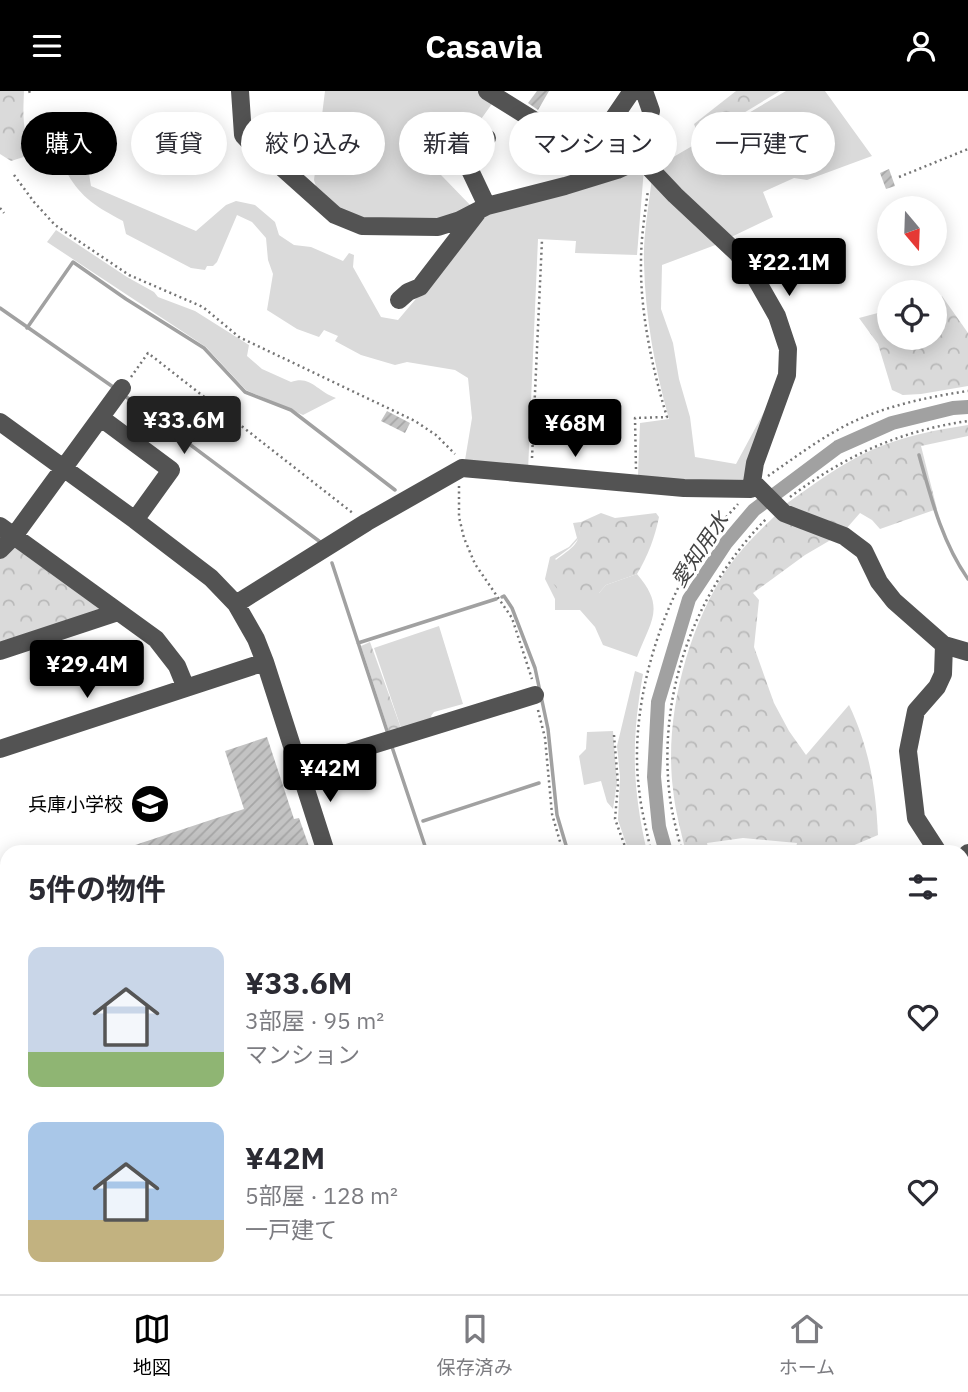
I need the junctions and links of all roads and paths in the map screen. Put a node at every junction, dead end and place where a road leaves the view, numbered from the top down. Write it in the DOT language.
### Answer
graph roads {
  1 [pos="240,91"];
  2 [pos="487,91"];
  3 [pos="632,91"];
  4 [pos="644,91"];
  5 [pos="520,112"];
  6 [pos="618,112"];
  7 [pos="651,112"];
  8 [pos="968,149"];
  9 [pos="15,175"];
  10 [pos="471,175"];
  11 [pos="601,175"];
  12 [pos="644,175"];
  13 [pos="656,175"];
  14 [pos="899,177"];
  15 [pos="0,208"];
  16 [pos="483,208"];
  17 [pos="4,213"];
  18 [pos="541,240"];
  19 [pos="399,300"];
  20 [pos="968,391"];
  21 [pos="120,392"];
  22 [pos="101,418"];
  23 [pos="968,421"];
  24 [pos="0,422"];
  25 [pos="462,468"];
  26 [pos="63,469"];
  27 [pos="531,476"];
  28 [pos="636,483"];
  29 [pos="754,487"];
  30 [pos="777,508"];
  31 [pos="359,517"];
  32 [pos="135,520"];
  33 [pos="7,531"];
  34 [pos="0,549"];
  35 [pos="236,604"];
  36 [pos="118,612"];
  37 [pos="944,645"];
  38 [pos="0,651"];
  39 [pos="968,652"];
  40 [pos="265,662"];
  41 [pos="187,688"];
  42 [pos="535,695"];
  43 [pos="614,735"];
  44 [pos="0,749"];
  45 [pos="298,768"];
  46 [pos="324,845"];
  47 [pos="561,845"];
  48 [pos="624,845"];
  49 [pos="650,845"];
  50 [pos="680,845"];
  51 [pos="933,845"];
  1 -- 16 [label="street"];
  2 -- 5 [label="street"];
  3 -- 6 [label="street"];
  4 -- 7 [label="street"];
  8 -- 14 [label="path"];
  9 -- 25 [label="path"];
  10 -- 16 [label="street"];
  11 -- 16 [label="street"];
  12 -- 28 [label="path"];
  13 -- 29 [label="street"];
  15 -- 17 [label="path"];
  16 -- 19 [label="street"];
  18 -- 27 [label="path"];
  20 -- 29 [label="path"];
  21 -- 22 [label="street"];
  21 -- 31 [label="path"];
  22 -- 26 [label="street"];
  22 -- 32 [label="street"];
  23 -- 30 [label="path"];
  24 -- 26 [label="street"];
  25 -- 27 [label="street"];
  25 -- 35 [label="street"];
  25 -- 42 [label="path"];
  26 -- 32 [label="street"];
  26 -- 33 [label="street"];
  27 -- 28 [label="street"];
  28 -- 29 [label="street"];
  29 -- 30 [label="street"];
  29 -- 49 [label="path"];
  30 -- 37 [label="street"];
  30 -- 50 [label="path"];
  32 -- 35 [label="street"];
  33 -- 34 [label="street"];
  33 -- 36 [label="street"];
  35 -- 40 [label="street"];
  36 -- 38 [label="street"];
  36 -- 41 [label="street"];
  37 -- 39 [label="street"];
  37 -- 51 [label="street"];
  40 -- 41 [label="street"];
  40 -- 45 [label="street"];
  41 -- 44 [label="street"];
  42 -- 45 [label="street"];
  42 -- 47 [label="path"];
  43 -- 48 [label="path"];
  45 -- 46 [label="street"];
}
